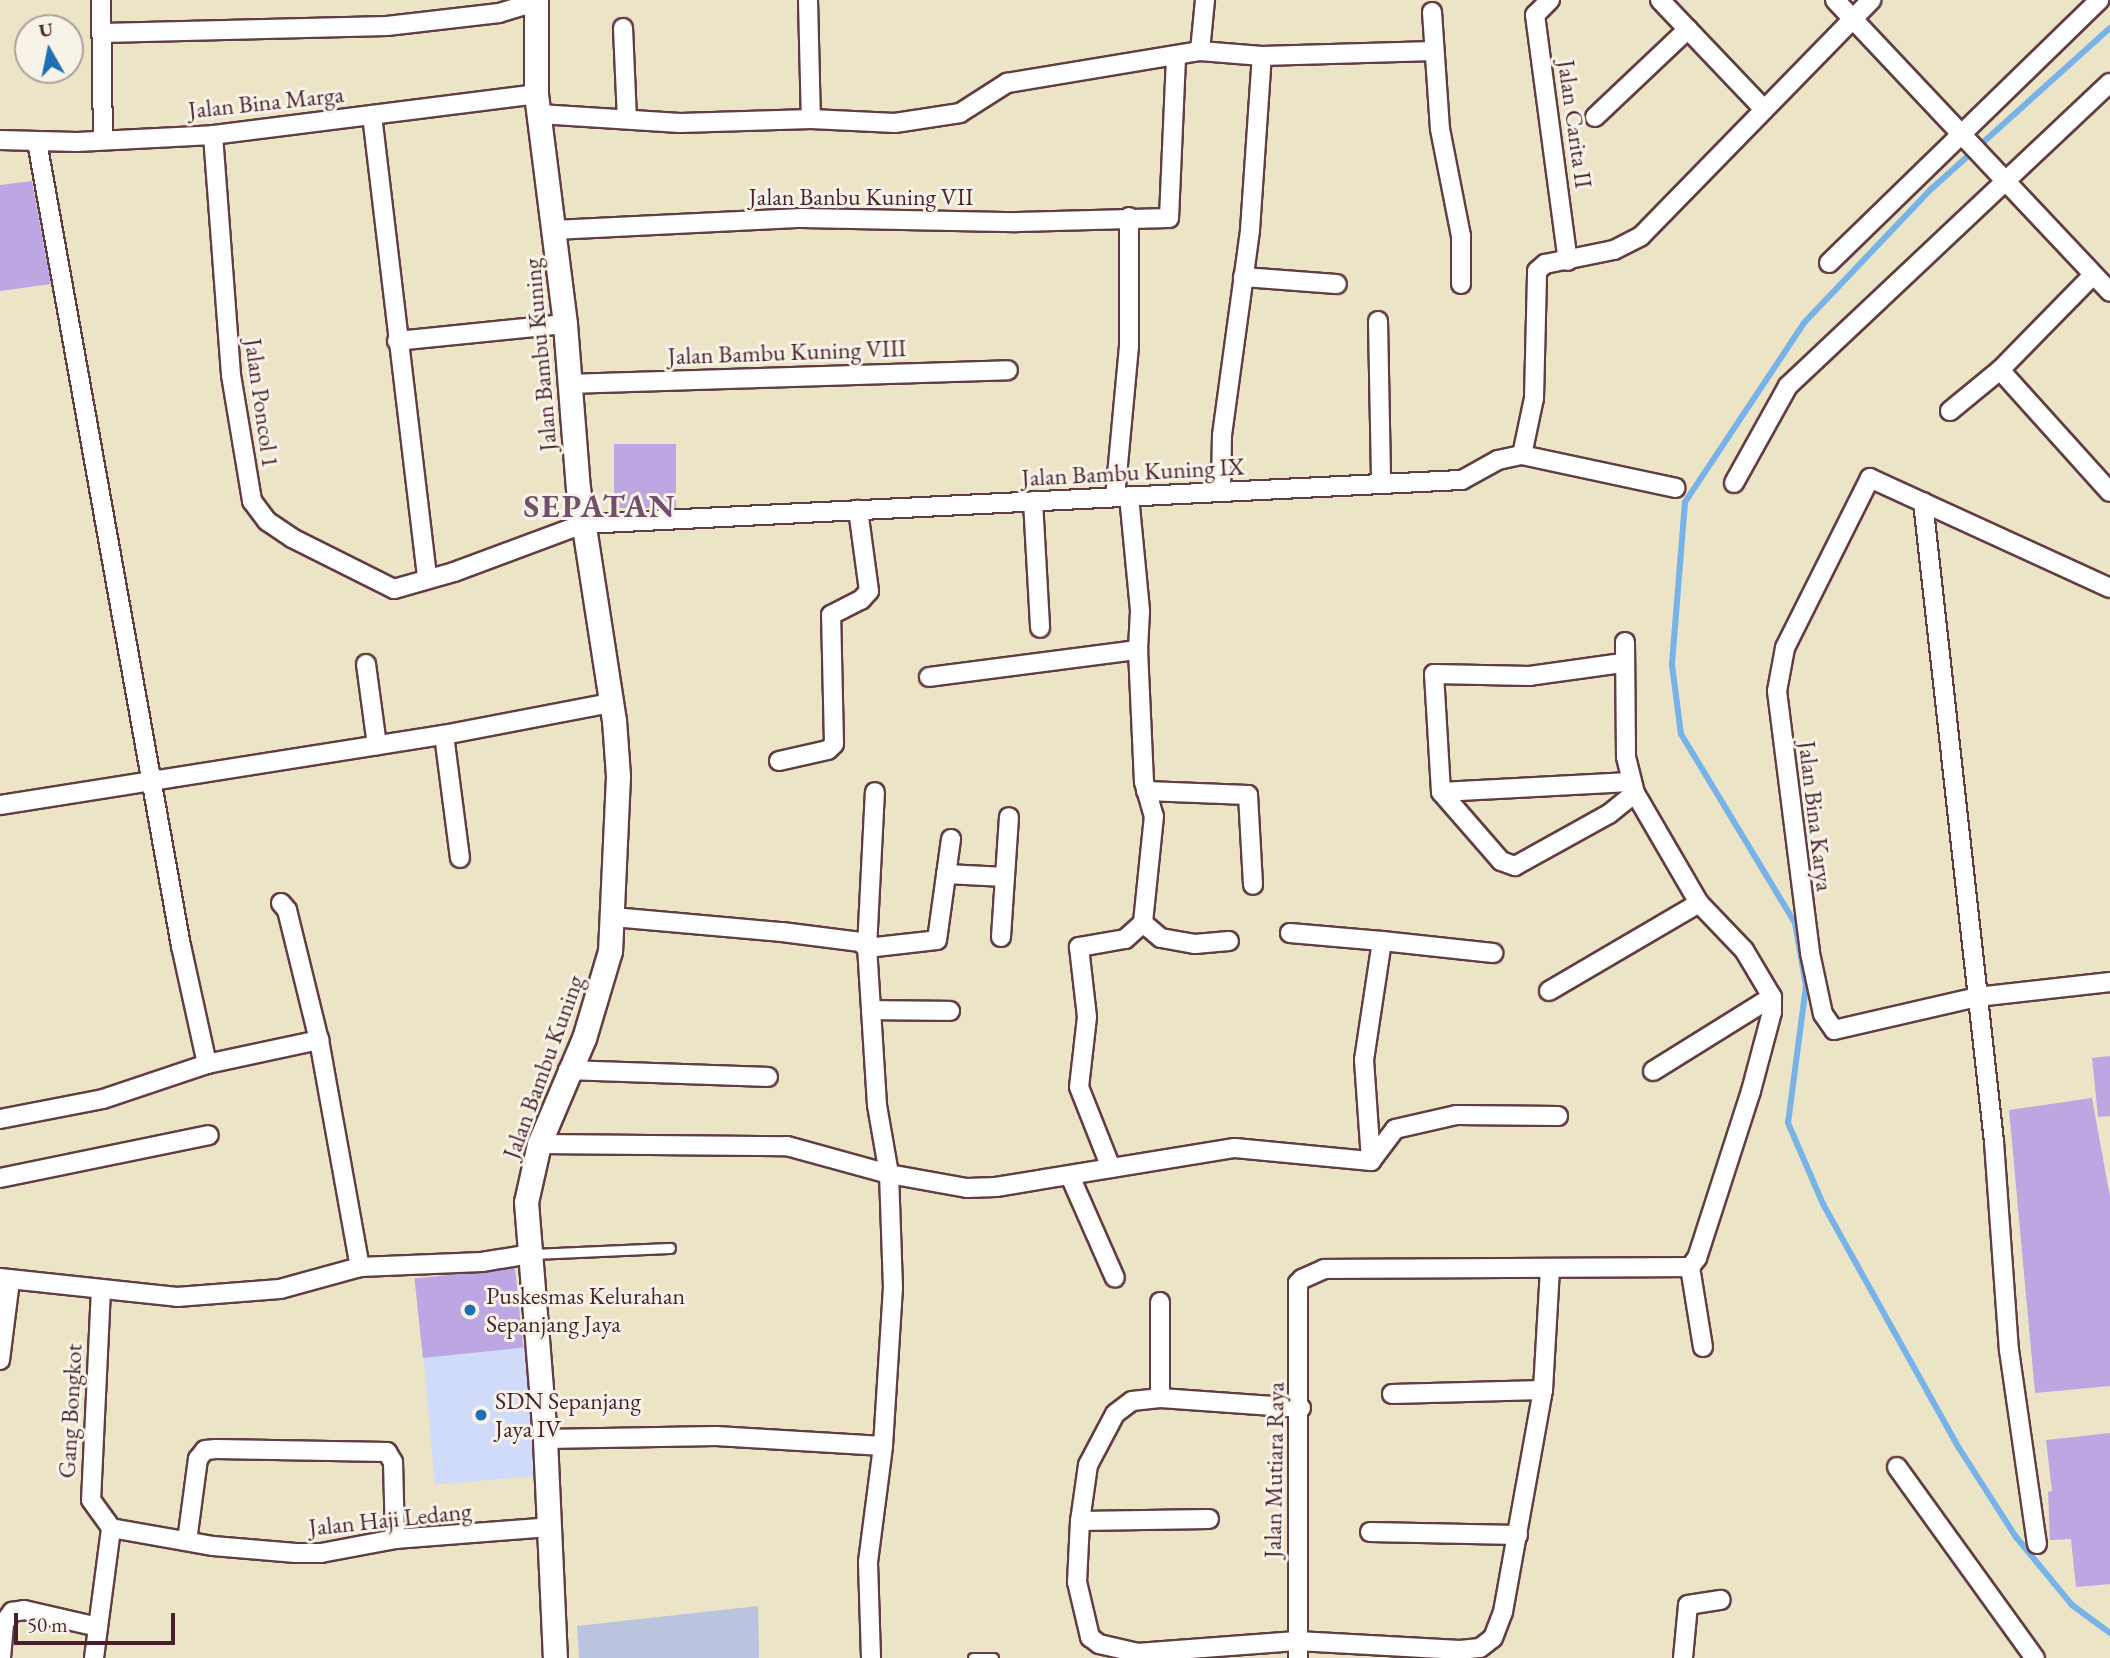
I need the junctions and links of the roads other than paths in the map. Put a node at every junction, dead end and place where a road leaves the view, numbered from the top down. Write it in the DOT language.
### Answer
graph roads {
  1 [pos="101,0"];
  2 [pos="808,0"];
  3 [pos="1205,0"];
  4 [pos="1550,0"];
  5 [pos="1660,0"];
  6 [pos="1835,0"];
  7 [pos="1871,0"];
  8 [pos="2099,0"];
  9 [pos="536,1"];
  10 [pos="1432,12"];
  11 [pos="1852,18"];
  12 [pos="623,28"];
  13 [pos="1688,29"];
  14 [pos="103,33"];
  15 [pos="1200,51"];
  16 [pos="1434,51"];
  17 [pos="1262,55"];
  18 [pos="1176,57"];
  19 [pos="2110,83"];
  20 [pos="538,104"];
  21 [pos="1762,107"];
  22 [pos="372,115"];
  23 [pos="1595,117"];
  24 [pos="627,119"];
  25 [pos="811,119"];
  26 [pos="213,135"];
  27 [pos="1965,138"];
  28 [pos="0,140"];
  29 [pos="103,141"];
  30 [pos="37,142"];
  31 [pos="2003,183"];
  32 [pos="1129,217"];
  33 [pos="554,230"];
  34 [pos="1569,261"];
  35 [pos="1829,263"];
  36 [pos="2093,275"];
  37 [pos="1243,277"];
  38 [pos="1336,284"];
  39 [pos="1461,284"];
  40 [pos="2110,292"];
  41 [pos="1378,320"];
  42 [pos="565,324"];
  43 [pos="397,341"];
  44 [pos="1008,370"];
  45 [pos="2000,370"];
  46 [pos="568,384"];
  47 [pos="1950,411"];
  48 [pos="1522,454"];
  49 [pos="1734,483"];
  50 [pos="1381,484"];
  51 [pos="1676,488"];
  52 [pos="1221,492"];
  53 [pos="2110,492"];
  54 [pos="1122,497"];
  55 [pos="1033,501"];
  56 [pos="1923,502"];
  57 [pos="858,510"];
  58 [pos="583,524"];
  59 [pos="427,578"];
  60 [pos="401,588"];
  61 [pos="2110,588"];
  62 [pos="1040,628"];
  63 [pos="1625,642"];
  64 [pos="1138,649"];
  65 [pos="1622,663"];
  66 [pos="366,664"];
  67 [pos="929,677"];
  68 [pos="610,704"];
  69 [pos="444,735"];
  70 [pos="377,745"];
  71 [pos="779,761"];
  72 [pos="152,779"];
  73 [pos="1632,787"];
  74 [pos="875,792"];
  75 [pos="1146,792"];
  76 [pos="1441,792"];
  77 [pos="0,805"];
  78 [pos="1009,817"];
  79 [pos="951,839"];
  80 [pos="460,858"];
  81 [pos="946,874"];
  82 [pos="1005,877"];
  83 [pos="1253,885"];
  84 [pos="281,903"];
  85 [pos="1699,903"];
  86 [pos="613,917"];
  87 [pos="1143,923"];
  88 [pos="1290,933"];
  89 [pos="1001,937"];
  90 [pos="1229,941"];
  91 [pos="1382,941"];
  92 [pos="867,948"];
  93 [pos="1493,953"];
  94 [pos="2110,982"];
  95 [pos="1549,991"];
  96 [pos="1772,997"];
  97 [pos="1977,997"];
  98 [pos="871,1010"];
  99 [pos="950,1011"];
  100 [pos="319,1040"];
  101 [pos="207,1065"];
  102 [pos="568,1070"];
  103 [pos="1653,1071"];
  104 [pos="768,1077"];
  105 [pos="1558,1116"];
  106 [pos="0,1119"];
  107 [pos="209,1135"];
  108 [pos="538,1144"];
  109 [pos="1371,1161"];
  110 [pos="1111,1167"];
  111 [pos="1,1172"];
  112 [pos="890,1174"];
  113 [pos="1070,1176"];
  114 [pos="670,1248"];
  115 [pos="531,1254"];
  116 [pos="360,1267"];
  117 [pos="1690,1267"];
  118 [pos="1550,1268"];
  119 [pos="1115,1278"];
  120 [pos="5,1279"];
  121 [pos="101,1289"];
  122 [pos="1160,1302"];
  123 [pos="1703,1347"];
  124 [pos="0,1360"];
  125 [pos="1543,1390"];
  126 [pos="1392,1394"];
  127 [pos="1160,1398"];
  128 [pos="1301,1408"];
  129 [pos="545,1439"];
  130 [pos="883,1446"];
  131 [pos="1897,1467"];
  132 [pos="1209,1519"];
  133 [pos="1080,1521"];
  134 [pos="550,1527"];
  135 [pos="111,1528"];
  136 [pos="1370,1532"];
  137 [pos="1518,1535"];
  138 [pos="395,1539"];
  139 [pos="187,1541"];
  140 [pos="2037,1544"];
  141 [pos="1721,1600"];
  142 [pos="98,1627"];
  143 [pos="0,1636"];
  144 [pos="1297,1650"];
  145 [pos="1,1658"];
  146 [pos="94,1658"];
  147 [pos="555,1658"];
  148 [pos="871,1658"];
  149 [pos="973,1658"];
  150 [pos="993,1658"];
  151 [pos="1683,1658"];
  152 [pos="2035,1658"];
  1 -- 14 [label="street"];
  2 -- 25 [label="street"];
  3 -- 15 [label="street"];
  4 -- 34 [label="street, Jalan Carita II"];
  5 -- 13 [label="street"];
  6 -- 11 [label="street"];
  7 -- 11 [label="street"];
  8 -- 27 [label="street"];
  9 -- 14 [label="street"];
  9 -- 20 [label="street, Jalan Bambu Kuning"];
  10 -- 16 [label="street"];
  11 -- 21 [label="street"];
  11 -- 27 [label="street"];
  12 -- 24 [label="street"];
  13 -- 21 [label="street"];
  13 -- 23 [label="street"];
  14 -- 29 [label="street"];
  15 -- 17 [label="street, Jalan Bina Marga"];
  15 -- 18 [label="street, Jalan Bina Marga"];
  16 -- 17 [label="street, Jalan Bina Marga"];
  16 -- 39 [label="street"];
  17 -- 37 [label="street"];
  18 -- 25 [label="street, Jalan Bina Marga"];
  18 -- 32 [label="street, Jalan Banbu Kuning VII"];
  19 -- 31 [label="street"];
  20 -- 22 [label="street, Jalan Bina Marga"];
  20 -- 24 [label="street, Jalan Bina Marga"];
  20 -- 33 [label="street, Jalan Bambu Kuning"];
  21 -- 34 [label="street"];
  22 -- 26 [label="street, Jalan Bina Marga"];
  22 -- 43 [label="street"];
  24 -- 25 [label="street, Jalan Bina Marga"];
  26 -- 29 [label="street, Jalan Bina Marga"];
  26 -- 60 [label="street, Jalan Poncol 1"];
  27 -- 31 [label="street"];
  27 -- 35 [label="street"];
  28 -- 30 [label="street, Jalan Bina Marga"];
  29 -- 30 [label="street, Jalan Bina Marga"];
  30 -- 72 [label="street"];
  31 -- 36 [label="street"];
  31 -- 49 [label="street"];
  32 -- 33 [label="street, Jalan Banbu Kuning VII"];
  32 -- 54 [label="street"];
  33 -- 42 [label="street, Jalan Bambu Kuning"];
  34 -- 48 [label="street"];
  36 -- 40 [label="street"];
  36 -- 45 [label="street"];
  37 -- 38 [label="street"];
  37 -- 52 [label="street"];
  41 -- 50 [label="street"];
  42 -- 43 [label="street"];
  42 -- 46 [label="street, Jalan Bambu Kuning"];
  43 -- 59 [label="street"];
  44 -- 46 [label="street, Jalan Bambu Kuning VIII"];
  45 -- 47 [label="street"];
  45 -- 53 [label="street"];
  46 -- 58 [label="street, Jalan Bambu Kuning"];
  48 -- 50 [label="street, Jalan Bambu Kuning IX"];
  48 -- 51 [label="street"];
  50 -- 52 [label="street, Jalan Bambu Kuning IX"];
  52 -- 54 [label="street, Jalan Bambu Kuning IX"];
  54 -- 55 [label="street, Jalan Bambu Kuning IX"];
  54 -- 64 [label="street"];
  55 -- 57 [label="street, Jalan Bambu Kuning IX"];
  55 -- 62 [label="street"];
  56 -- 61 [label="street"];
  56 -- 97 [label="street"];
  56 -- 97 [label="street, Jalan Bina Karya"];
  57 -- 58 [label="street, Jalan Bambu Kuning IX"];
  57 -- 71 [label="street"];
  58 -- 59 [label="street, Jalan Bambu Kuning IX"];
  58 -- 68 [label="street, Jalan Bambu Kuning"];
  59 -- 60 [label="street, Jalan Bambu Kuning IX"];
  63 -- 65 [label="street"];
  64 -- 67 [label="street"];
  64 -- 75 [label="street"];
  65 -- 73 [label="street"];
  65 -- 76 [label="street"];
  66 -- 70 [label="street"];
  68 -- 69 [label="street"];
  68 -- 86 [label="street, Jalan Bambu Kuning"];
  69 -- 70 [label="street"];
  69 -- 80 [label="street"];
  70 -- 72 [label="street"];
  72 -- 77 [label="street"];
  72 -- 101 [label="street"];
  73 -- 76 [label="street"];
  73 -- 76 [label="street"];
  73 -- 85 [label="street"];
  74 -- 92 [label="street"];
  75 -- 83 [label="street"];
  75 -- 87 [label="street"];
  78 -- 82 [label="street"];
  79 -- 81 [label="street"];
  81 -- 82 [label="street"];
  81 -- 92 [label="street"];
  82 -- 89 [label="street"];
  84 -- 100 [label="street"];
  85 -- 95 [label="street"];
  85 -- 96 [label="street"];
  86 -- 92 [label="street"];
  86 -- 102 [label="street, Jalan Bambu Kuning"];
  87 -- 90 [label="street"];
  87 -- 110 [label="street"];
  88 -- 91 [label="street"];
  91 -- 93 [label="street"];
  91 -- 109 [label="street"];
  92 -- 98 [label="street"];
  94 -- 97 [label="street"];
  96 -- 103 [label="street"];
  96 -- 117 [label="street"];
  97 -- 140 [label="street"];
  98 -- 99 [label="street"];
  98 -- 112 [label="street"];
  100 -- 101 [label="street"];
  100 -- 116 [label="street"];
  101 -- 106 [label="street"];
  102 -- 104 [label="street"];
  102 -- 108 [label="street, Jalan Bambu Kuning"];
  105 -- 109 [label="street"];
  107 -- 111 [label="street"];
  108 -- 112 [label="street"];
  108 -- 115 [label="street, Jalan Bambu Kuning"];
  109 -- 110 [label="street"];
  110 -- 113 [label="street"];
  112 -- 113 [label="street"];
  112 -- 130 [label="street"];
  113 -- 119 [label="street"];
  114 -- 115 [label="lane"];
  115 -- 116 [label="street"];
  115 -- 129 [label="street, Jalan Bambu Kuning"];
  116 -- 121 [label="street"];
  117 -- 118 [label="street"];
  117 -- 123 [label="street"];
  118 -- 125 [label="street"];
  118 -- 128 [label="street, Jalan Mutiara Raya"];
  120 -- 121 [label="street"];
  120 -- 124 [label="street"];
  121 -- 135 [label="street, Gang Bongkot"];
  122 -- 127 [label="street"];
  125 -- 126 [label="street"];
  125 -- 137 [label="street"];
  127 -- 128 [label="street"];
  127 -- 133 [label="street"];
  128 -- 144 [label="street, Jalan Mutiara Raya"];
  129 -- 130 [label="street"];
  129 -- 134 [label="street, Jalan Bambu Kuning"];
  130 -- 148 [label="street"];
  131 -- 152 [label="street"];
  132 -- 133 [label="street"];
  133 -- 144 [label="street"];
  134 -- 138 [label="street, Jalan Haji Ledang"];
  134 -- 147 [label="street, Jalan Bambu Kuning"];
  135 -- 139 [label="street, Jalan Haji Ledang"];
  135 -- 142 [label="street"];
  136 -- 137 [label="street"];
  137 -- 144 [label="street"];
  138 -- 139 [label="street, Jalan Haji Ledang"];
  138 -- 139 [label="street"];
  141 -- 151 [label="street"];
  142 -- 143 [label="street"];
  142 -- 146 [label="street"];
  143 -- 145 [label="street"];
  149 -- 150 [label="lane"];
}
